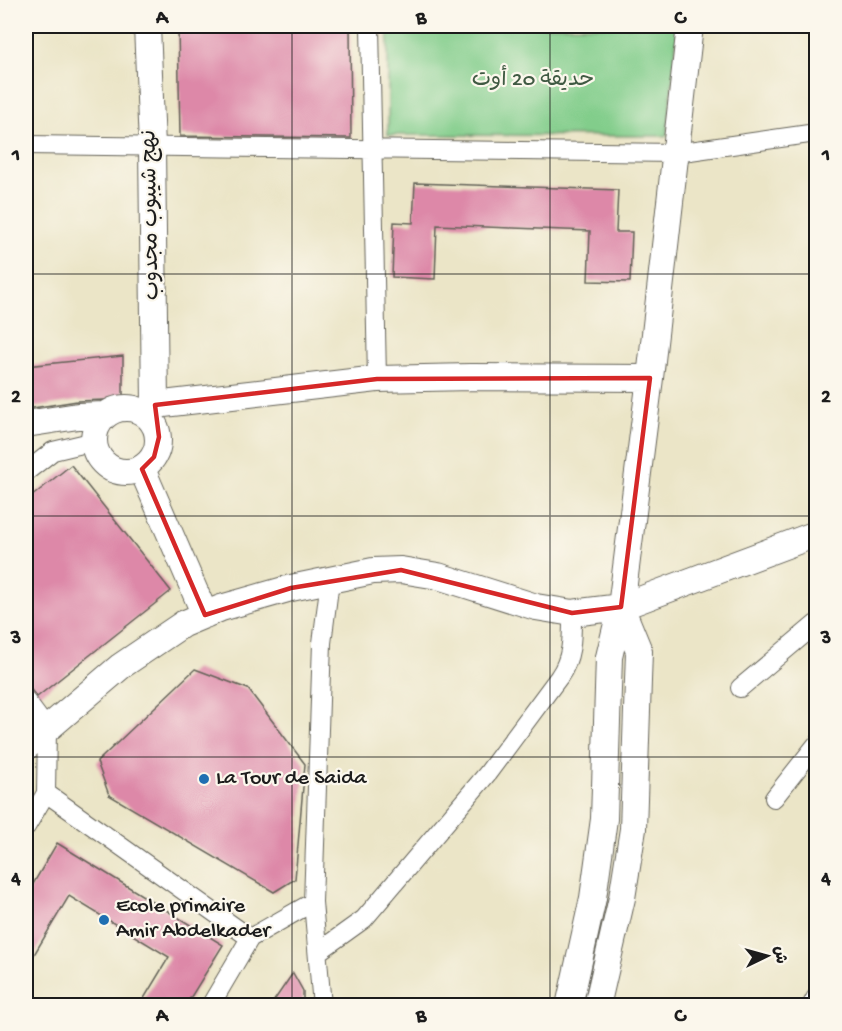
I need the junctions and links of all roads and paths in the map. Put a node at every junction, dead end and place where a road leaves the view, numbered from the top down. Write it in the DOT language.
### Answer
graph roads {
  1 [pos="147,26"];
  2 [pos="370,26"];
  3 [pos="690,26"];
  4 [pos="816,134"];
  5 [pos="26,145"];
  6 [pos="152,146"];
  7 [pos="372,149"];
  8 [pos="676,153"];
  9 [pos="377,378"];
  10 [pos="650,378"];
  11 [pos="149,412"];
  12 [pos="105,415"];
  13 [pos="34,423"];
  14 [pos="95,441"];
  15 [pos="53,451"];
  16 [pos="142,469"];
  17 [pos="26,472"];
  18 [pos="812,540"];
  19 [pos="330,580"];
  20 [pos="621,607"];
  21 [pos="572,613"];
  22 [pos="205,615"];
  23 [pos="816,624"];
  24 [pos="740,688"];
  25 [pos="26,701"];
  26 [pos="47,729"];
  27 [pos="816,745"];
  28 [pos="26,747"];
  29 [pos="46,793"];
  30 [pos="774,798"];
  31 [pos="26,827"];
  32 [pos="313,902"];
  33 [pos="250,938"];
  34 [pos="318,952"];
  35 [pos="816,996"];
  36 [pos="210,1005"];
  37 [pos="322,1005"];
  38 [pos="569,1005"];
  39 [pos="597,1005"];
  40 [pos="811,1005"];
  1 -- 6 [label="street, نهج شيبوب مجدوب"];
  2 -- 7 [label="street"];
  3 -- 8 [label="street"];
  4 -- 8 [label="street"];
  5 -- 6 [label="street"];
  6 -- 7 [label="street"];
  6 -- 11 [label="street, نهج شيبوب مجدوب"];
  7 -- 8 [label="street"];
  7 -- 9 [label="street"];
  8 -- 10 [label="street"];
  9 -- 10 [label="street"];
  9 -- 11 [label="street"];
  10 -- 20 [label="street"];
  11 -- 12 [label="street"];
  11 -- 16 [label="street"];
  12 -- 13 [label="street"];
  12 -- 14 [label="street"];
  13 -- 15 [label="street"];
  14 -- 15 [label="street"];
  14 -- 16 [label="street"];
  15 -- 17 [label="street"];
  16 -- 22 [label="street"];
  18 -- 20 [label="street"];
  19 -- 21 [label="street"];
  19 -- 22 [label="street"];
  19 -- 32 [label="street"];
  20 -- 21 [label="street"];
  20 -- 38 [label="street"];
  20 -- 39 [label="street"];
  21 -- 34 [label="street"];
  22 -- 26 [label="street"];
  23 -- 24 [label="street"];
  25 -- 26 [label="street"];
  26 -- 28 [label="street"];
  26 -- 29 [label="street"];
  27 -- 30 [label="street"];
  29 -- 31 [label="street"];
  29 -- 33 [label="street"];
  32 -- 33 [label="street"];
  32 -- 34 [label="street"];
  33 -- 36 [label="street"];
  34 -- 37 [label="street"];
  35 -- 40 [label="street"];
}
